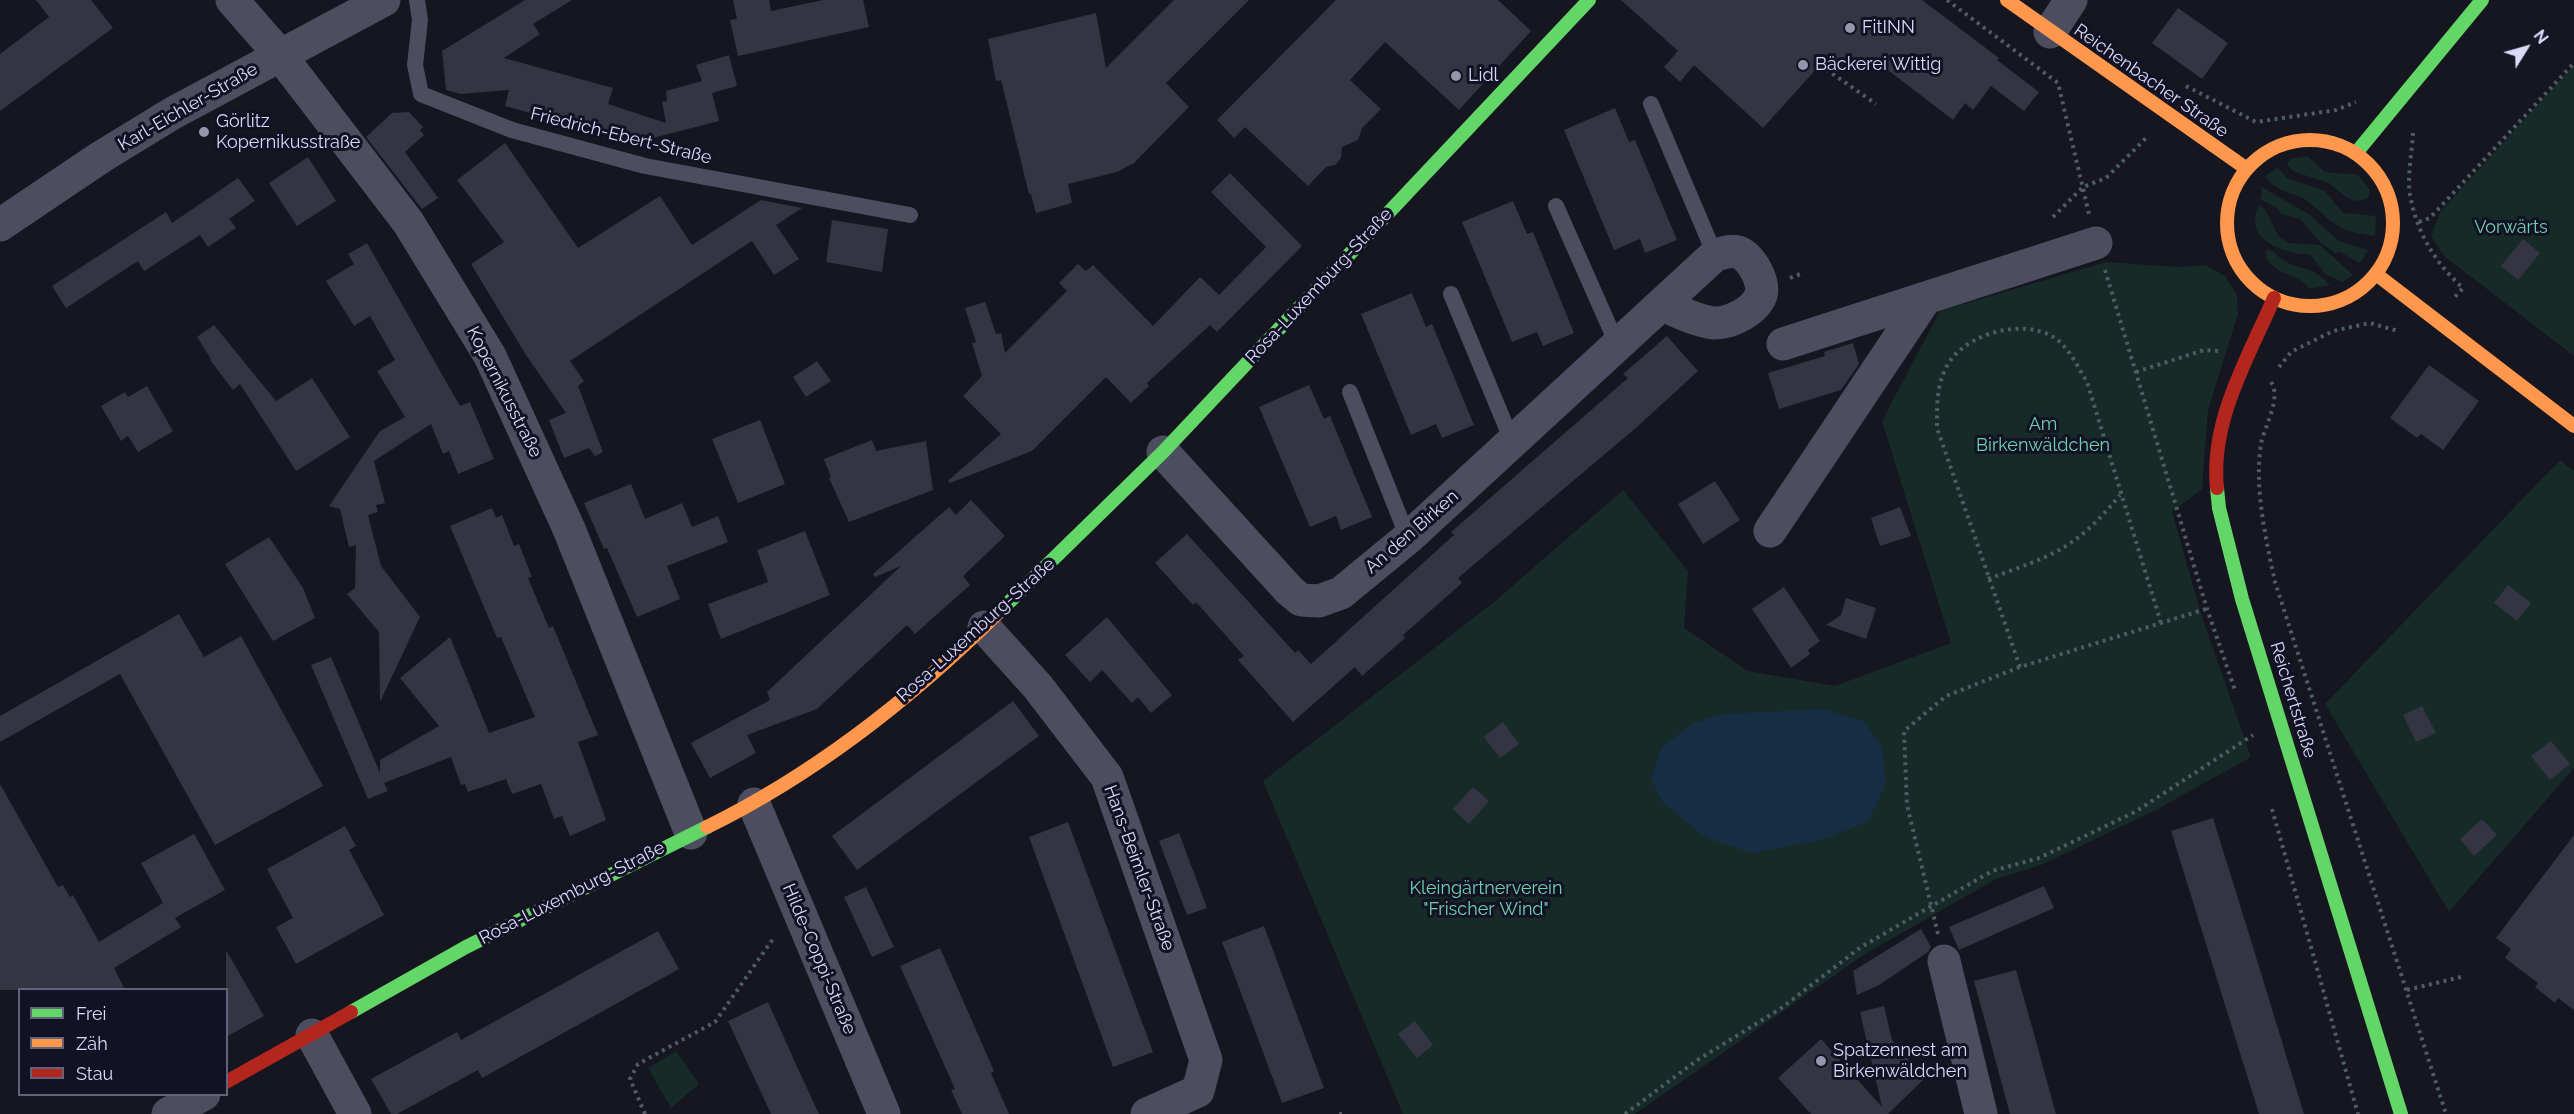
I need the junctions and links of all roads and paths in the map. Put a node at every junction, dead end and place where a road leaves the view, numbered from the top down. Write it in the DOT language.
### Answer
graph roads {
  1 [pos="232,0"];
  2 [pos="384,0"];
  3 [pos="417,0"];
  4 [pos="1589,0"];
  5 [pos="1947,0"];
  6 [pos="2007,0"];
  7 [pos="2071,0"];
  8 [pos="2482,0"];
  9 [pos="2050,32"];
  10 [pos="280,55"];
  11 [pos="2574,63"];
  12 [pos="1820,65"];
  13 [pos="2364,99"];
  14 [pos="1651,104"];
  15 [pos="1876,104"];
  16 [pos="2164,113"];
  17 [pos="2416,126"];
  18 [pos="2356,153"];
  19 [pos="2247,169"];
  20 [pos="2083,188"];
  21 [pos="1556,206"];
  22 [pos="910,215"];
  23 [pos="2053,218"];
  24 [pos="2419,222"];
  25 [pos="0,225"];
  26 [pos="2096,243"];
  27 [pos="1715,255"];
  28 [pos="2376,274"];
  29 [pos="2463,288"];
  30 [pos="1451,294"];
  31 [pos="2274,298"];
  32 [pos="1925,299"];
  33 [pos="1662,305"];
  34 [pos="2436,322"];
  35 [pos="1784,344"];
  36 [pos="1617,345"];
  37 [pos="2243,363"];
  38 [pos="2136,372"];
  39 [pos="1350,392"];
  40 [pos="2574,426"];
  41 [pos="1512,441"];
  42 [pos="1163,452"];
  43 [pos="2120,495"];
  44 [pos="1770,531"];
  45 [pos="1408,538"];
  46 [pos="1988,579"];
  47 [pos="2242,599"];
  48 [pos="2207,609"];
  49 [pos="2161,623"];
  50 [pos="984,627"];
  51 [pos="2020,667"];
  52 [pos="2236,694"];
  53 [pos="2247,725"];
  54 [pos="2283,725"];
  55 [pos="2251,736"];
  56 [pos="2254,747"];
  57 [pos="754,804"];
  58 [pos="2271,805"];
  59 [pos="691,833"];
  60 [pos="1932,908"];
  61 [pos="802,920"];
  62 [pos="1944,961"];
  63 [pos="2465,976"];
  64 [pos="2406,990"];
  65 [pos="312,1035"];
  66 [pos="228,1081"];
  67 [pos="202,1096"];
  68 [pos="168,1114"];
  69 [pos="355,1114"];
  70 [pos="645,1114"];
  71 [pos="884,1114"];
  72 [pos="1147,1114"];
  73 [pos="1339,1114"];
  74 [pos="1344,1114"];
  75 [pos="1625,1114"];
  76 [pos="1981,1114"];
  77 [pos="2358,1114"];
  78 [pos="2401,1114"];
  79 [pos="2446,1114"];
  1 -- 10 [label="street, Kopernikusstraße"];
  2 -- 10 [label="street, Karl-Eichler-Straße"];
  3 -- 22 [label="lane, Friedrich-Ebert-Straße"];
  4 -- 42 [label="street, Rosa-Luxemburg-Straße"];
  5 -- 20 [label="path"];
  6 -- 9 [label="street, Reichenbacher Straße"];
  7 -- 9 [label="street"];
  8 -- 18 [label="street"];
  9 -- 16 [label="street, Reichenbacher Straße"];
  10 -- 25 [label="street, Karl-Eichler-Straße"];
  10 -- 59 [label="street, Kopernikusstraße"];
  11 -- 24 [label="path"];
  12 -- 15 [label="path"];
  13 -- 16 [label="path"];
  14 -- 27 [label="lane"];
  16 -- 19 [label="street, Reichenbacher Straße"];
  16 -- 20 [label="path"];
  17 -- 24 [label="path"];
  18 -- 19 [label="street"];
  18 -- 28 [label="street"];
  19 -- 31 [label="street"];
  20 -- 23 [label="path"];
  20 -- 26 [label="path"];
  21 -- 36 [label="lane"];
  24 -- 29 [label="path"];
  26 -- 32 [label="street"];
  26 -- 38 [label="path"];
  27 -- 33 [label="street, An den Birken"];
  27 -- 33 [label="street"];
  28 -- 31 [label="street"];
  28 -- 34 [label="street"];
  30 -- 41 [label="lane"];
  31 -- 37 [label="street, Reichertstraße"];
  32 -- 35 [label="street"];
  32 -- 44 [label="street"];
  33 -- 36 [label="street, An den Birken"];
  34 -- 40 [label="street"];
  34 -- 64 [label="path"];
  36 -- 41 [label="street, An den Birken"];
  37 -- 38 [label="path"];
  37 -- 47 [label="street, Reichertstraße"];
  38 -- 48 [label="path"];
  39 -- 45 [label="lane"];
  41 -- 45 [label="street, An den Birken"];
  42 -- 45 [label="street, An den Birken"];
  42 -- 50 [label="street, Rosa-Luxemburg-Straße"];
  43 -- 46 [label="path"];
  43 -- 46 [label="path"];
  43 -- 49 [label="path"];
  46 -- 51 [label="path"];
  47 -- 48 [label="path"];
  47 -- 54 [label="street, Reichertstraße"];
  48 -- 49 [label="path"];
  48 -- 52 [label="path"];
  49 -- 51 [label="path"];
  50 -- 57 [label="street, Rosa-Luxemburg-Straße"];
  50 -- 72 [label="street, Hans-Beimler-Straße"];
  51 -- 60 [label="path"];
  53 -- 55 [label="path"];
  54 -- 55 [label="path"];
  54 -- 78 [label="street, Reichertstraße"];
  55 -- 56 [label="path"];
  55 -- 60 [label="path"];
  57 -- 59 [label="street, Rosa-Luxemburg-Straße"];
  57 -- 61 [label="street, Hilde-Coppi-Straße"];
  58 -- 77 [label="path"];
  59 -- 65 [label="street, Rosa-Luxemburg-Straße"];
  60 -- 62 [label="path"];
  60 -- 75 [label="path"];
  61 -- 70 [label="path"];
  61 -- 71 [label="street, Hilde-Coppi-Straße"];
  62 -- 76 [label="street"];
  63 -- 64 [label="path"];
  64 -- 79 [label="path"];
  65 -- 66 [label="street, Rosa-Luxemburg-Straße"];
  65 -- 69 [label="street"];
  67 -- 68 [label="street"];
  73 -- 74 [label="path"];
}
